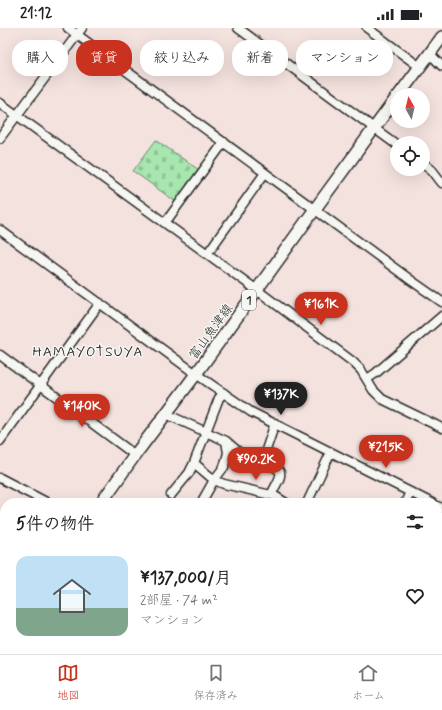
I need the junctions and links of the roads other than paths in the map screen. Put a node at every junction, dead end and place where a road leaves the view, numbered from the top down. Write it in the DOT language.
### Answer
graph roads {
  1 [pos="68,28"];
  2 [pos="238,28"];
  3 [pos="366,28"];
  4 [pos="79,31"];
  5 [pos="442,37"];
  6 [pos="430,54"];
  7 [pos="442,66"];
  8 [pos="420,67"];
  9 [pos="404,88"];
  10 [pos="0,103"];
  11 [pos="390,107"];
  12 [pos="17,115"];
  13 [pos="374,128"];
  14 [pos="0,138"];
  15 [pos="390,140"];
  16 [pos="224,142"];
  17 [pos="430,168"];
  18 [pos="265,173"];
  19 [pos="441,180"];
  20 [pos="315,209"];
  21 [pos="165,223"];
  22 [pos="0,230"];
  23 [pos="207,254"];
  24 [pos="257,290"];
  25 [pos="442,302"];
  26 [pos="100,304"];
  27 [pos="442,316"];
  28 [pos="0,355"];
  29 [pos="196,374"];
  30 [pos="367,379"];
  31 [pos="41,385"];
  32 [pos="224,393"];
  33 [pos="166,414"];
  34 [pos="275,424"];
  35 [pos="442,428"];
  36 [pos="205,431"];
  37 [pos="0,441"];
  38 [pos="226,441"];
  39 [pos="331,452"];
  40 [pos="135,454"];
  41 [pos="194,463"];
  42 [pos="264,464"];
  43 [pos="0,478"];
  44 [pos="214,480"];
  45 [pos="410,492"];
  46 [pos="171,495"];
  47 [pos="271,495"];
  48 [pos="38,498"];
  49 [pos="104,498"];
  50 [pos="204,498"];
  51 [pos="278,498"];
  52 [pos="309,498"];
  53 [pos="407,498"];
  54 [pos="422,498"];
  1 -- 4 [label="street"];
  2 -- 13 [label="street"];
  3 -- 8 [label="street"];
  4 -- 12 [label="street"];
  4 -- 16 [label="street"];
  5 -- 6 [label="main road, 富山魚津線 / 1"];
  6 -- 7 [label="street"];
  6 -- 8 [label="main road, 富山魚津線 / 1"];
  8 -- 9 [label="main road, 富山魚津線 / 1"];
  10 -- 12 [label="street"];
  11 -- 13 [label="main road, 富山魚津線 / 1"];
  12 -- 14 [label="street"];
  12 -- 21 [label="street"];
  13 -- 15 [label="street"];
  13 -- 20 [label="main road, 富山魚津線 / 1"];
  16 -- 18 [label="street"];
  16 -- 21 [label="street"];
  17 -- 19 [label="street"];
  18 -- 20 [label="street"];
  18 -- 23 [label="street"];
  20 -- 24 [label="main road, 富山魚津線 / 1"];
  20 -- 25 [label="street"];
  21 -- 23 [label="street"];
  22 -- 26 [label="street"];
  23 -- 24 [label="street"];
  24 -- 29 [label="main road, 富山魚津線 / 1"];
  24 -- 30 [label="street"];
  26 -- 29 [label="street"];
  26 -- 31 [label="street"];
  27 -- 30 [label="street"];
  28 -- 31 [label="street"];
  29 -- 32 [label="street"];
  29 -- 33 [label="main road, 富山魚津線 / 1"];
  30 -- 35 [label="street"];
  31 -- 37 [label="street"];
  31 -- 40 [label="street"];
  32 -- 34 [label="street"];
  32 -- 36 [label="street"];
  33 -- 36 [label="street"];
  33 -- 40 [label="main road, 富山魚津線 / 1"];
  34 -- 39 [label="street"];
  34 -- 42 [label="street"];
  36 -- 38 [label="street"];
  36 -- 41 [label="street"];
  38 -- 42 [label="street"];
  38 -- 44 [label="street"];
  39 -- 45 [label="street"];
  39 -- 52 [label="street"];
  40 -- 49 [label="main road, 富山魚津線 / 1"];
  41 -- 44 [label="street"];
  41 -- 46 [label="street"];
  42 -- 47 [label="street"];
  43 -- 48 [label="street"];
  44 -- 47 [label="street"];
  44 -- 50 [label="street"];
  45 -- 53 [label="street"];
  45 -- 54 [label="street"];
  47 -- 51 [label="street"];
}
